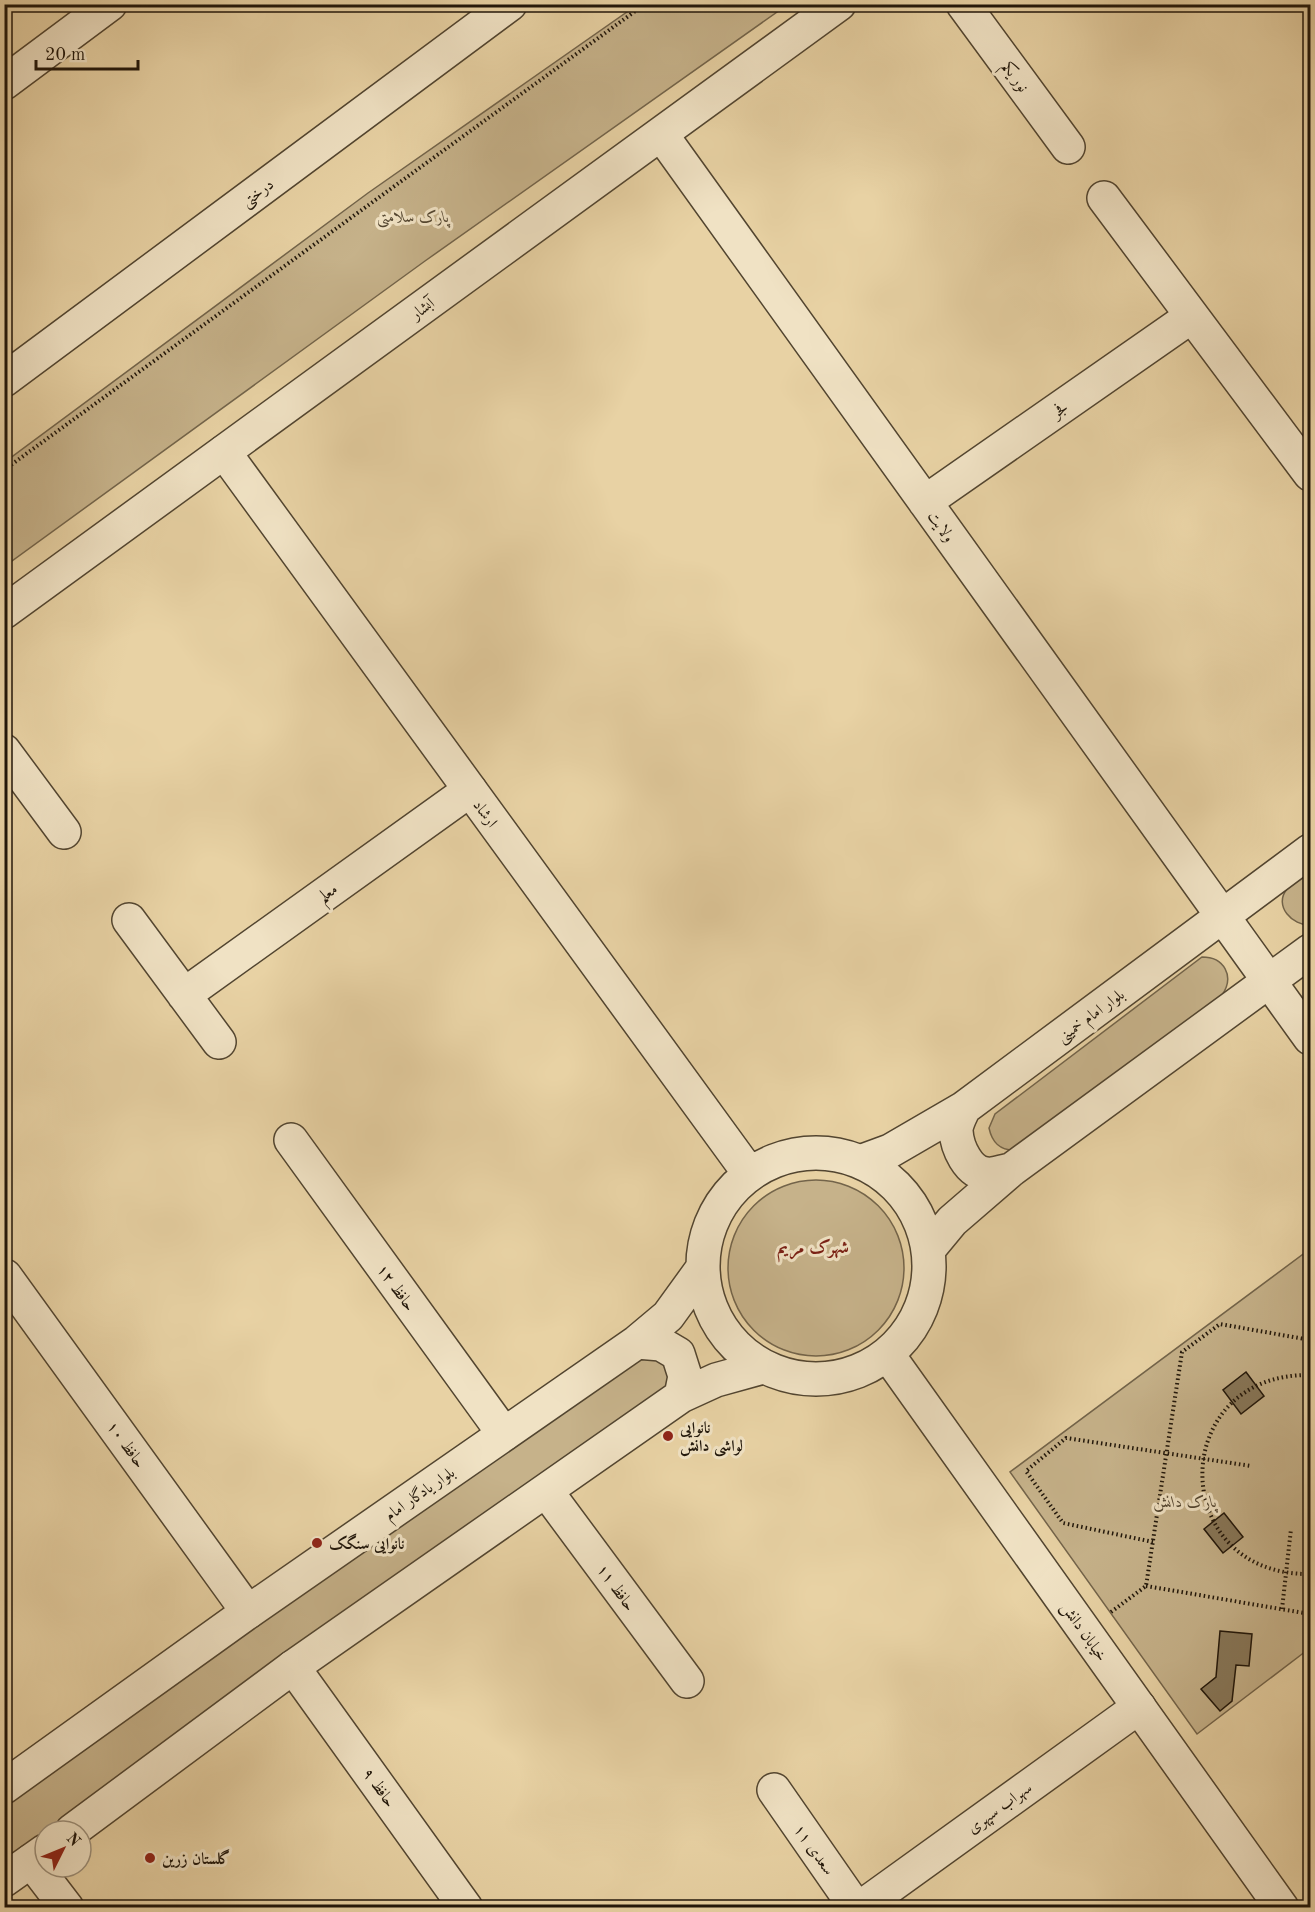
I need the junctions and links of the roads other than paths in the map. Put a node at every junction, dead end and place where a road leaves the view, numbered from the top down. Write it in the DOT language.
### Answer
graph roads {
  1 [pos="510,4"];
  2 [pos="839,4"];
  3 [pos="963,4"];
  4 [pos="100,7"];
  5 [pos="4,83"];
  6 [pos="661,135"];
  7 [pos="1068,147"];
  8 [pos="1104,198"];
  9 [pos="1192,316"];
  10 [pos="4,380"];
  11 [pos="224,452"];
  12 [pos="1311,474"];
  13 [pos="925,502"];
  14 [pos="4,612"];
  15 [pos="4,751"];
  16 [pos="470,790"];
  17 [pos="64,831"];
  18 [pos="1311,851"];
  19 [pos="1223,918"];
  20 [pos="129,920"];
  21 [pos="1311,951"];
  22 [pos="1269,981"];
  23 [pos="184,994"];
  24 [pos="1311,1038"];
  25 [pos="219,1042"];
  26 [pos="964,1108"];
  27 [pos="291,1140"];
  28 [pos="860,1162"];
  29 [pos="1011,1170"];
  30 [pos="749,1173"];
  31 [pos="928,1250"];
  32 [pos="702,1269"];
  33 [pos="5,1276"];
  34 [pos="637,1342"];
  35 [pos="888,1355"];
  36 [pos="763,1367"];
  37 [pos="681,1395"];
  38 [pos="504,1434"];
  39 [pos="547,1492"];
  40 [pos="248,1612"];
  41 [pos="293,1668"];
  42 [pos="687,1681"];
  43 [pos="1139,1707"];
  44 [pos="4,1787"];
  45 [pos="774,1790"];
  46 [pos="88,1819"];
  47 [pos="33,1860"];
  48 [pos="51,1879"];
  49 [pos="4,1880"];
  50 [pos="67,1908"];
  51 [pos="466,1908"];
  52 [pos="858,1908"];
  53 [pos="1282,1908"];
  1 -- 10 [label="street, درختی"];
  2 -- 6 [label="street, آبشار"];
  3 -- 7 [label="street, نور یکم"];
  4 -- 5 [label="street"];
  6 -- 11 [label="street, آبشار"];
  6 -- 13 [label="street, ولایت"];
  8 -- 9 [label="street"];
  9 -- 12 [label="street"];
  9 -- 13 [label="street, فجر"];
  11 -- 14 [label="street, آبشار"];
  11 -- 16 [label="street, ارشاد"];
  13 -- 19 [label="street, ولایت"];
  15 -- 17 [label="street"];
  16 -- 23 [label="street, معلم"];
  16 -- 30 [label="street, ارشاد"];
  18 -- 19 [label="street, بلوار امام خمینی"];
  19 -- 22 [label="street, ولایت"];
  19 -- 26 [label="street, بلوار امام خمینی"];
  20 -- 23 [label="street"];
  21 -- 22 [label="street"];
  22 -- 24 [label="street, ولایت"];
  22 -- 29 [label="street"];
  23 -- 25 [label="street"];
  26 -- 28 [label="street, بلوار امام خمینی"];
  26 -- 29 [label="street"];
  27 -- 38 [label="street, حافظ ۱۲"];
  28 -- 30 [label="street"];
  28 -- 31 [label="street"];
  29 -- 31 [label="street"];
  30 -- 32 [label="street"];
  31 -- 35 [label="street"];
  32 -- 34 [label="street, بلوار یادگار امام"];
  32 -- 36 [label="street"];
  33 -- 40 [label="street, حافظ ۱۰"];
  34 -- 37 [label="street"];
  34 -- 38 [label="street, بلوار یادگار امام"];
  35 -- 36 [label="street"];
  35 -- 43 [label="street, خیابان دانش"];
  36 -- 37 [label="street"];
  37 -- 39 [label="street"];
  38 -- 40 [label="street, بلوار یادگار امام"];
  39 -- 41 [label="street"];
  39 -- 42 [label="street, حافظ ۱۱"];
  40 -- 44 [label="street, بلوار یادگار امام"];
  41 -- 46 [label="street"];
  41 -- 51 [label="street, حافظ ۹"];
  43 -- 52 [label="street, سهراب سپهری"];
  43 -- 53 [label="street, خیابان دانش"];
  45 -- 52 [label="street, سعدی ۱۱"];
  47 -- 49 [label="street"];
  48 -- 50 [label="street"];
}
